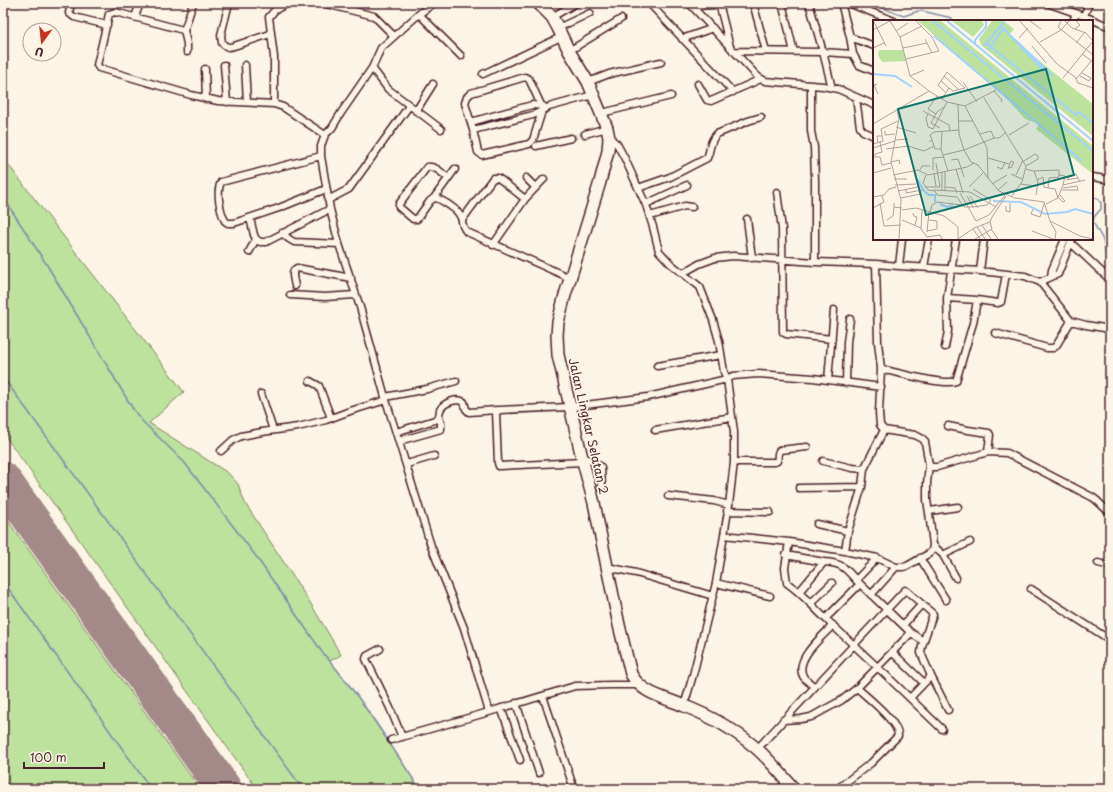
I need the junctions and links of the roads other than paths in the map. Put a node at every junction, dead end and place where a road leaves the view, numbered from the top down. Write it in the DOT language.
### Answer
graph roads {
  1 [pos="71,3"];
  2 [pos="140,3"];
  3 [pos="193,3"];
  4 [pos="229,3"];
  5 [pos="288,3"];
  6 [pos="322,3"];
  7 [pos="434,3"];
  8 [pos="538,3"];
  9 [pos="576,3"];
  10 [pos="649,3"];
  11 [pos="753,3"];
  12 [pos="782,3"];
  13 [pos="809,3"];
  14 [pos="841,3"];
  15 [pos="848,3"];
  16 [pos="1047,3"];
  17 [pos="1089,3"];
  18 [pos="690,5"];
  19 [pos="590,13"];
  20 [pos="1076,13"];
  21 [pos="419,14"];
  22 [pos="1084,16"];
  23 [pos="135,17"];
  24 [pos="552,17"];
  25 [pos="621,19"];
  26 [pos="891,20"];
  27 [pos="1072,20"];
  28 [pos="107,25"];
  29 [pos="1110,27"];
  30 [pos="713,28"];
  31 [pos="184,30"];
  32 [pos="560,32"];
  33 [pos="270,34"];
  34 [pos="394,36"];
  35 [pos="850,37"];
  36 [pos="682,39"];
  37 [pos="873,46"];
  38 [pos="732,49"];
  39 [pos="569,51"];
  40 [pos="766,51"];
  41 [pos="187,52"];
  42 [pos="794,52"];
  43 [pos="823,52"];
  44 [pos="853,54"];
  45 [pos="461,56"];
  46 [pos="661,62"];
  47 [pos="245,64"];
  48 [pos="224,65"];
  49 [pos="372,68"];
  50 [pos="205,69"];
  51 [pos="873,71"];
  52 [pos="483,74"];
  53 [pos="761,79"];
  54 [pos="588,82"];
  55 [pos="432,84"];
  56 [pos="698,84"];
  57 [pos="811,85"];
  58 [pos="832,88"];
  59 [pos="732,92"];
  60 [pos="593,95"];
  61 [pos="671,96"];
  62 [pos="856,98"];
  63 [pos="206,99"];
  64 [pos="227,102"];
  65 [pos="247,102"];
  66 [pos="274,104"];
  67 [pos="532,105"];
  68 [pos="873,105"];
  69 [pos="409,106"];
  70 [pos="541,108"];
  71 [pos="416,111"];
  72 [pos="602,113"];
  73 [pos="533,115"];
  74 [pos="761,117"];
  75 [pos="471,122"];
  76 [pos="441,129"];
  77 [pos="473,130"];
  78 [pos="608,133"];
  79 [pos="585,134"];
  80 [pos="325,135"];
  81 [pos="873,136"];
  82 [pos="571,138"];
  83 [pos="536,146"];
  84 [pos="321,156"];
  85 [pos="455,169"];
  86 [pos="1093,177"];
  87 [pos="448,178"];
  88 [pos="526,178"];
  89 [pos="544,178"];
  90 [pos="1110,180"];
  91 [pos="687,185"];
  92 [pos="535,187"];
  93 [pos="638,188"];
  94 [pos="326,189"];
  95 [pos="777,192"];
  96 [pos="434,198"];
  97 [pos="525,199"];
  98 [pos="328,200"];
  99 [pos="646,204"];
  100 [pos="692,206"];
  101 [pos="330,209"];
  102 [pos="650,216"];
  103 [pos="250,218"];
  104 [pos="747,219"];
  105 [pos="462,220"];
  106 [pos="282,233"];
  107 [pos="256,239"];
  108 [pos="902,240"];
  109 [pos="929,240"];
  110 [pos="956,240"];
  111 [pos="984,240"];
  112 [pos="1065,240"];
  113 [pos="1072,241"];
  114 [pos="339,244"];
  115 [pos="493,245"];
  116 [pos="250,252"];
  117 [pos="752,258"];
  118 [pos="782,260"];
  119 [pos="814,262"];
  120 [pos="876,264"];
  121 [pos="899,266"];
  122 [pos="924,267"];
  123 [pos="952,269"];
  124 [pos="980,271"];
  125 [pos="683,273"];
  126 [pos="1006,274"];
  127 [pos="1106,276"];
  128 [pos="1051,277"];
  129 [pos="351,278"];
  130 [pos="570,278"];
  131 [pos="1040,282"];
  132 [pos="295,286"];
  133 [pos="290,295"];
  134 [pos="355,295"];
  135 [pos="947,298"];
  136 [pos="977,300"];
  137 [pos="834,310"];
  138 [pos="850,319"];
  139 [pos="1071,321"];
  140 [pos="1110,329"];
  141 [pos="995,333"];
  142 [pos="832,339"];
  143 [pos="945,347"];
  144 [pos="721,355"];
  145 [pos="658,366"];
  146 [pos="881,369"];
  147 [pos="727,379"];
  148 [pos="828,380"];
  149 [pos="310,381"];
  150 [pos="456,381"];
  151 [pos="846,383"];
  152 [pos="880,387"];
  153 [pos="261,394"];
  154 [pos="386,398"];
  155 [pos="570,407"];
  156 [pos="497,410"];
  157 [pos="732,417"];
  158 [pos="331,418"];
  159 [pos="439,418"];
  160 [pos="948,426"];
  161 [pos="273,430"];
  162 [pos="655,430"];
  163 [pos="884,430"];
  164 [pos="396,432"];
  165 [pos="399,441"];
  166 [pos="808,446"];
  167 [pos="221,451"];
  168 [pos="988,452"];
  169 [pos="434,456"];
  170 [pos="583,459"];
  171 [pos="823,461"];
  172 [pos="734,462"];
  173 [pos="407,464"];
  174 [pos="929,465"];
  175 [pos="864,469"];
  176 [pos="602,488"];
  177 [pos="799,488"];
  178 [pos="862,488"];
  179 [pos="668,496"];
  180 [pos="728,508"];
  181 [pos="958,508"];
  182 [pos="770,512"];
  183 [pos="1110,512"];
  184 [pos="929,513"];
  185 [pos="817,524"];
  186 [pos="848,531"];
  187 [pos="724,535"];
  188 [pos="789,542"];
  189 [pos="970,542"];
  190 [pos="933,545"];
  191 [pos="845,552"];
  192 [pos="786,555"];
  193 [pos="943,555"];
  194 [pos="877,558"];
  195 [pos="920,558"];
  196 [pos="824,562"];
  197 [pos="1098,563"];
  198 [pos="1110,566"];
  199 [pos="607,567"];
  200 [pos="896,567"];
  201 [pos="956,578"];
  202 [pos="858,582"];
  203 [pos="716,583"];
  204 [pos="832,583"];
  205 [pos="1031,589"];
  206 [pos="799,592"];
  207 [pos="871,595"];
  208 [pos="712,596"];
  209 [pos="770,596"];
  210 [pos="946,600"];
  211 [pos="811,603"];
  212 [pos="922,604"];
  213 [pos="886,610"];
  214 [pos="826,618"];
  215 [pos="833,625"];
  216 [pos="902,625"];
  217 [pos="910,632"];
  218 [pos="1110,640"];
  219 [pos="924,642"];
  220 [pos="854,644"];
  221 [pos="380,649"];
  222 [pos="892,652"];
  223 [pos="878,667"];
  224 [pos="931,676"];
  225 [pos="924,683"];
  226 [pos="639,685"];
  227 [pos="814,686"];
  228 [pos="857,688"];
  229 [pos="543,696"];
  230 [pos="910,698"];
  231 [pos="516,703"];
  232 [pos="684,706"];
  233 [pos="501,708"];
  234 [pos="948,710"];
  235 [pos="489,712"];
  236 [pos="783,720"];
  237 [pos="942,729"];
  238 [pos="402,737"];
  239 [pos="391,740"];
  240 [pos="757,748"];
  241 [pos="520,760"];
  242 [pos="539,773"];
  243 [pos="787,786"];
  244 [pos="574,789"];
  245 [pos="837,789"];
  1 -- 28 [label="street"];
  2 -- 23 [label="street"];
  3 -- 31 [label="street"];
  4 -- 33 [label="street"];
  5 -- 33 [label="street"];
  6 -- 34 [label="street"];
  7 -- 21 [label="street"];
  8 -- 24 [label="highway, Jalan Lingkar Selatan 2"];
  9 -- 24 [label="street"];
  10 -- 36 [label="street"];
  11 -- 40 [label="street"];
  12 -- 42 [label="street"];
  13 -- 43 [label="street"];
  14 -- 35 [label="street"];
  15 -- 26 [label="street"];
  16 -- 20 [label="street"];
  17 -- 22 [label="street"];
  18 -- 30 [label="street"];
  18 -- 38 [label="street"];
  19 -- 32 [label="street"];
  20 -- 22 [label="street"];
  20 -- 27 [label="street"];
  21 -- 34 [label="street"];
  21 -- 45 [label="street"];
  22 -- 29 [label="street"];
  23 -- 28 [label="street"];
  23 -- 31 [label="street"];
  24 -- 32 [label="highway, Jalan Lingkar Selatan 2"];
  25 -- 39 [label="street"];
  28 -- 63 [label="street"];
  30 -- 36 [label="street"];
  30 -- 38 [label="street"];
  31 -- 41 [label="street"];
  32 -- 39 [label="highway, Jalan Lingkar Selatan 2"];
  32 -- 52 [label="street"];
  33 -- 66 [label="street"];
  34 -- 49 [label="street"];
  35 -- 37 [label="street"];
  35 -- 44 [label="street"];
  36 -- 59 [label="street"];
  38 -- 40 [label="street"];
  38 -- 53 [label="street"];
  39 -- 54 [label="highway, Jalan Lingkar Selatan 2"];
  40 -- 42 [label="street"];
  42 -- 43 [label="street"];
  43 -- 44 [label="street"];
  43 -- 58 [label="street"];
  44 -- 51 [label="street"];
  46 -- 54 [label="street"];
  47 -- 65 [label="street"];
  48 -- 64 [label="street"];
  49 -- 69 [label="street"];
  49 -- 80 [label="street"];
  50 -- 63 [label="street"];
  53 -- 57 [label="street"];
  53 -- 59 [label="street"];
  54 -- 60 [label="highway, Jalan Lingkar Selatan 2"];
  55 -- 71 [label="street"];
  56 -- 59 [label="street"];
  57 -- 58 [label="street"];
  57 -- 119 [label="street"];
  58 -- 62 [label="street"];
  60 -- 70 [label="street"];
  60 -- 72 [label="highway, Jalan Lingkar Selatan 2"];
  61 -- 72 [label="street"];
  62 -- 68 [label="street"];
  62 -- 81 [label="street"];
  63 -- 64 [label="street"];
  64 -- 65 [label="street"];
  65 -- 66 [label="street"];
  66 -- 80 [label="street"];
  67 -- 70 [label="street"];
  67 -- 73 [label="street"];
  67 -- 75 [label="street"];
  69 -- 71 [label="street"];
  69 -- 98 [label="street"];
  70 -- 73 [label="street"];
  70 -- 75 [label="street"];
  70 -- 77 [label="street"];
  71 -- 76 [label="street"];
  72 -- 78 [label="highway, Jalan Lingkar Selatan 2"];
  73 -- 77 [label="street"];
  74 -- 93 [label="street"];
  75 -- 77 [label="street"];
  78 -- 79 [label="street"];
  78 -- 93 [label="street"];
  78 -- 130 [label="highway, Jalan Lingkar Selatan 2"];
  80 -- 84 [label="street"];
  82 -- 83 [label="street"];
  84 -- 94 [label="street"];
  84 -- 103 [label="street"];
  85 -- 87 [label="street"];
  86 -- 90 [label="street"];
  87 -- 96 [label="street"];
  87 -- 96 [label="street"];
  88 -- 92 [label="street"];
  89 -- 92 [label="street"];
  91 -- 99 [label="street"];
  92 -- 97 [label="street"];
  93 -- 99 [label="street"];
  94 -- 98 [label="street"];
  94 -- 103 [label="street"];
  95 -- 118 [label="street"];
  96 -- 105 [label="street"];
  97 -- 105 [label="street"];
  97 -- 115 [label="street"];
  98 -- 101 [label="street"];
  99 -- 102 [label="street"];
  100 -- 102 [label="street"];
  101 -- 106 [label="street"];
  101 -- 114 [label="street"];
  102 -- 125 [label="street"];
  103 -- 107 [label="street"];
  104 -- 117 [label="street"];
  105 -- 115 [label="street"];
  106 -- 107 [label="street"];
  106 -- 114 [label="street"];
  107 -- 116 [label="street"];
  108 -- 121 [label="street"];
  109 -- 122 [label="street"];
  110 -- 123 [label="street"];
  111 -- 124 [label="street"];
  112 -- 128 [label="street"];
  113 -- 127 [label="street"];
  113 -- 128 [label="street"];
  114 -- 129 [label="street"];
  115 -- 130 [label="street"];
  117 -- 118 [label="street"];
  117 -- 125 [label="street"];
  118 -- 119 [label="street"];
  118 -- 142 [label="street"];
  119 -- 120 [label="street"];
  120 -- 121 [label="street"];
  120 -- 146 [label="street"];
  121 -- 122 [label="street"];
  122 -- 123 [label="street"];
  123 -- 124 [label="street"];
  123 -- 135 [label="street"];
  124 -- 126 [label="street"];
  125 -- 144 [label="street"];
  126 -- 131 [label="street"];
  126 -- 136 [label="street"];
  128 -- 131 [label="street"];
  129 -- 132 [label="street"];
  129 -- 134 [label="street"];
  130 -- 155 [label="highway, Jalan Lingkar Selatan 2"];
  131 -- 139 [label="street"];
  133 -- 134 [label="street"];
  134 -- 154 [label="street"];
  135 -- 136 [label="street"];
  135 -- 143 [label="street"];
  136 -- 146 [label="street"];
  137 -- 142 [label="street"];
  138 -- 151 [label="street"];
  139 -- 140 [label="street"];
  139 -- 141 [label="street"];
  142 -- 148 [label="street"];
  144 -- 145 [label="street"];
  144 -- 147 [label="street"];
  146 -- 152 [label="street"];
  147 -- 148 [label="street"];
  147 -- 155 [label="street"];
  147 -- 157 [label="street"];
  148 -- 151 [label="street"];
  149 -- 158 [label="street"];
  150 -- 154 [label="street"];
  151 -- 152 [label="street"];
  152 -- 163 [label="street"];
  153 -- 161 [label="street"];
  154 -- 158 [label="street"];
  154 -- 164 [label="street"];
  155 -- 156 [label="street"];
  155 -- 170 [label="highway, Jalan Lingkar Selatan 2"];
  156 -- 159 [label="street"];
  156 -- 170 [label="street"];
  157 -- 162 [label="street"];
  157 -- 172 [label="street"];
  158 -- 161 [label="street"];
  159 -- 164 [label="street"];
  159 -- 165 [label="street"];
  160 -- 168 [label="street"];
  161 -- 167 [label="street"];
  163 -- 174 [label="street"];
  163 -- 175 [label="street"];
  164 -- 165 [label="street"];
  165 -- 173 [label="street"];
  166 -- 172 [label="street"];
  168 -- 174 [label="street"];
  168 -- 183 [label="street"];
  169 -- 173 [label="street"];
  170 -- 176 [label="street"];
  170 -- 199 [label="highway, Jalan Lingkar Selatan 2"];
  171 -- 175 [label="street"];
  172 -- 180 [label="street"];
  173 -- 235 [label="street"];
  174 -- 184 [label="street"];
  175 -- 178 [label="street"];
  177 -- 178 [label="street"];
  178 -- 186 [label="street"];
  179 -- 180 [label="street"];
  180 -- 182 [label="street"];
  180 -- 187 [label="street"];
  181 -- 184 [label="street"];
  184 -- 190 [label="street"];
  185 -- 186 [label="street"];
  186 -- 191 [label="street"];
  187 -- 188 [label="street"];
  187 -- 203 [label="street"];
  188 -- 191 [label="street"];
  188 -- 192 [label="street"];
  189 -- 193 [label="street"];
  190 -- 193 [label="street"];
  190 -- 195 [label="street"];
  191 -- 194 [label="street"];
  192 -- 196 [label="street"];
  192 -- 206 [label="street"];
  193 -- 201 [label="street"];
  194 -- 200 [label="street"];
  194 -- 202 [label="street"];
  195 -- 200 [label="street"];
  195 -- 210 [label="street"];
  196 -- 202 [label="street"];
  196 -- 206 [label="street"];
  197 -- 198 [label="street"];
  199 -- 208 [label="street"];
  199 -- 226 [label="highway, Jalan Lingkar Selatan 2"];
  200 -- 207 [label="street"];
  202 -- 207 [label="street"];
  202 -- 214 [label="street"];
  203 -- 208 [label="street"];
  203 -- 209 [label="street"];
  204 -- 211 [label="street"];
  205 -- 218 [label="street"];
  206 -- 211 [label="street"];
  207 -- 213 [label="street"];
  208 -- 232 [label="street"];
  211 -- 214 [label="street"];
  212 -- 213 [label="street"];
  212 -- 216 [label="street"];
  212 -- 219 [label="street"];
  213 -- 216 [label="street"];
  213 -- 220 [label="street"];
  214 -- 215 [label="street"];
  215 -- 220 [label="street"];
  215 -- 227 [label="street"];
  216 -- 217 [label="street"];
  217 -- 219 [label="street"];
  217 -- 222 [label="street"];
  219 -- 224 [label="street"];
  220 -- 223 [label="street"];
  220 -- 227 [label="street"];
  221 -- 238 [label="street"];
  222 -- 223 [label="street"];
  222 -- 225 [label="street"];
  223 -- 228 [label="street"];
  223 -- 230 [label="street"];
  224 -- 225 [label="street"];
  224 -- 234 [label="street"];
  225 -- 230 [label="street"];
  226 -- 229 [label="street"];
  226 -- 232 [label="highway"];
  227 -- 236 [label="street"];
  228 -- 236 [label="street"];
  228 -- 245 [label="street"];
  229 -- 231 [label="street"];
  229 -- 244 [label="street"];
  230 -- 237 [label="street"];
  231 -- 233 [label="street"];
  231 -- 242 [label="street"];
  232 -- 240 [label="highway"];
  233 -- 235 [label="street"];
  233 -- 241 [label="street"];
  235 -- 238 [label="street"];
  236 -- 240 [label="street"];
  238 -- 239 [label="street"];
  240 -- 243 [label="highway"];
}
